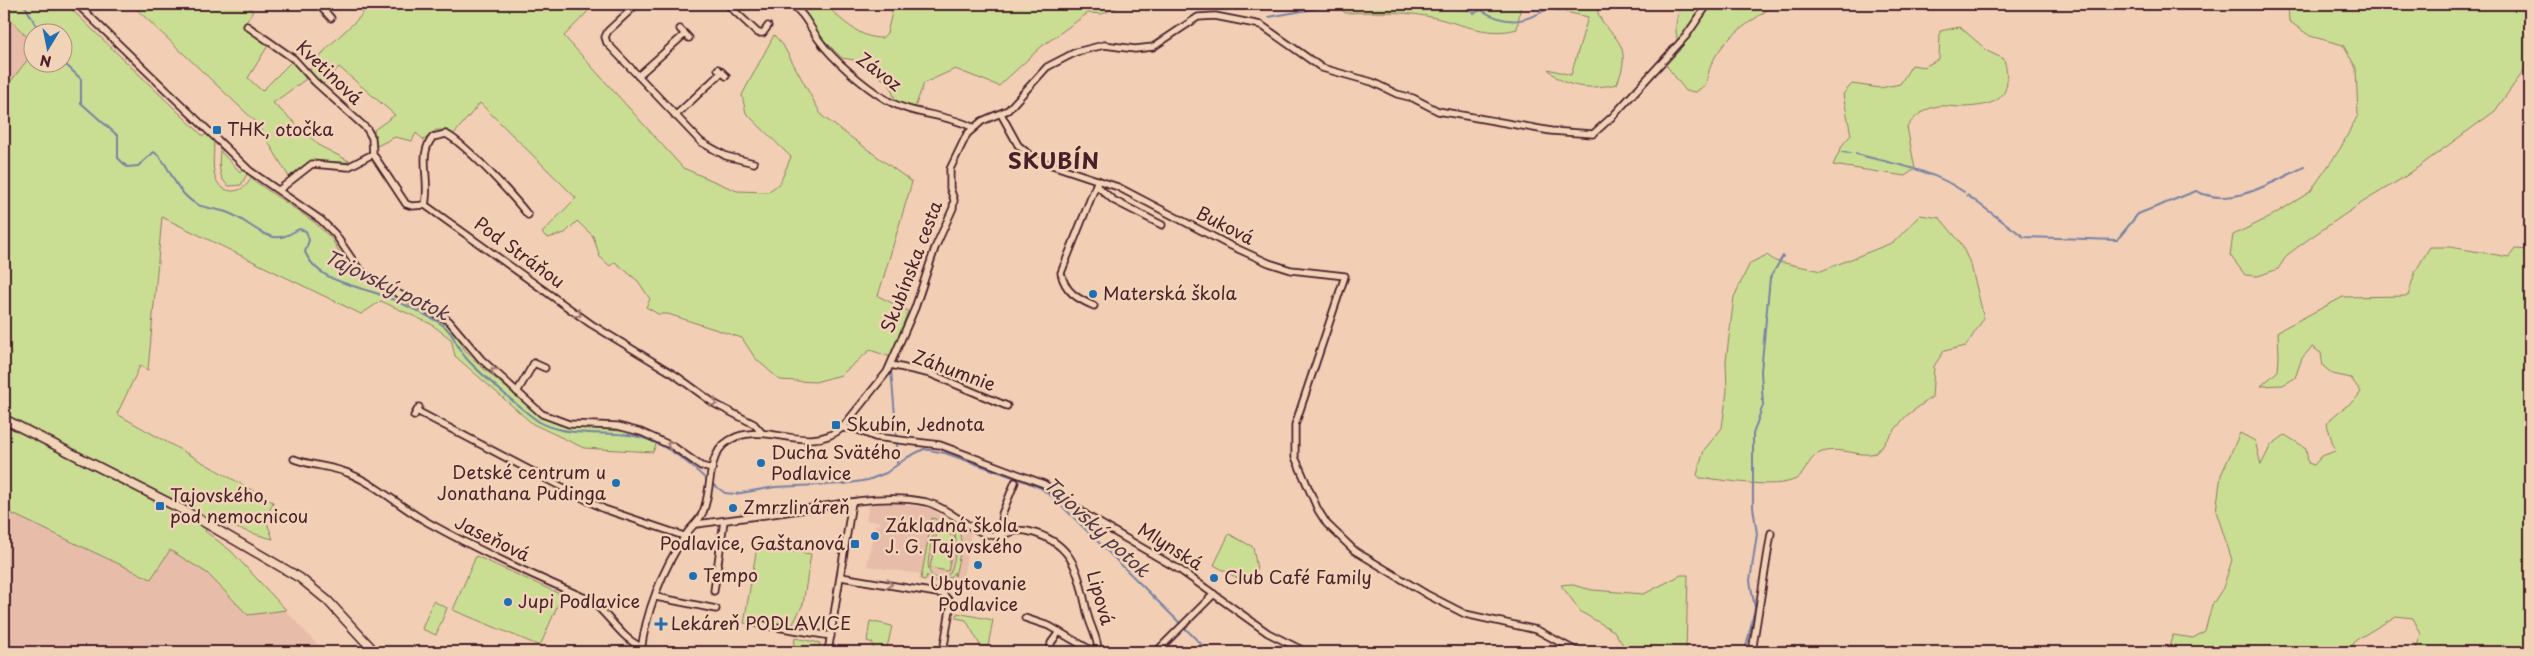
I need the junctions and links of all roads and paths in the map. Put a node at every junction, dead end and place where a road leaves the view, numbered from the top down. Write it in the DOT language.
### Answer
graph roads {
  1 [pos="77,4"];
  2 [pos="318,4"];
  3 [pos="637,4"];
  4 [pos="727,4"];
  5 [pos="791,4"];
  6 [pos="1708,4"];
  7 [pos="331,18"];
  8 [pos="247,26"];
  9 [pos="768,26"];
  10 [pos="684,34"];
  11 [pos="722,72"];
  12 [pos="638,76"];
  13 [pos="1001,114"];
  14 [pos="675,116"];
  15 [pos="972,127"];
  16 [pos="373,154"];
  17 [pos="754,163"];
  18 [pos="1097,182"];
  19 [pos="278,190"];
  20 [pos="425,204"];
  21 [pos="528,215"];
  22 [pos="1162,225"];
  23 [pos="1094,306"];
  24 [pos="890,365"];
  25 [pos="545,368"];
  26 [pos="517,392"];
  27 [pos="1007,406"];
  28 [pos="417,411"];
  29 [pos="4,419"];
  30 [pos="842,428"];
  31 [pos="762,433"];
  32 [pos="294,458"];
  33 [pos="712,468"];
  34 [pos="1015,482"];
  35 [pos="852,502"];
  36 [pos="724,521"];
  37 [pos="697,524"];
  38 [pos="1771,533"];
  39 [pos="1004,534"];
  40 [pos="684,536"];
  41 [pos="841,576"];
  42 [pos="714,591"];
  43 [pos="1214,594"];
  44 [pos="656,597"];
  45 [pos="716,609"];
  46 [pos="1025,618"];
  47 [pos="758,624"];
  48 [pos="1059,632"];
  49 [pos="831,636"];
  50 [pos="642,649"];
  51 [pos="375,652"];
  52 [pos="828,652"];
  53 [pos="943,652"];
  54 [pos="1050,652"];
  55 [pos="1094,652"];
  56 [pos="1098,652"];
  57 [pos="1156,652"];
  58 [pos="1306,652"];
  59 [pos="1578,652"];
  60 [pos="1752,652"];
  1 -- 19 [label="street"];
  2 -- 7 [label="street"];
  3 -- 12 [label="street"];
  4 -- 9 [label="street"];
  5 -- 15 [label="street, Závoz"];
  6 -- 13 [label="street"];
  8 -- 16 [label="street, Kvetinová"];
  10 -- 12 [label="street"];
  11 -- 14 [label="street"];
  12 -- 14 [label="street"];
  13 -- 15 [label="street"];
  13 -- 18 [label="street, Buková"];
  14 -- 17 [label="street"];
  15 -- 24 [label="street, Skubínska cesta"];
  16 -- 19 [label="street"];
  16 -- 20 [label="street, Kvetinová"];
  18 -- 22 [label="street, Buková"];
  18 -- 23 [label="street"];
  18 -- 59 [label="street, Buková"];
  26 -- 19 [label="street, one-way"];
  20 -- 21 [label="street, Pod Stráňou"];
  20 -- 31 [label="street, Pod Stráňou, one-way"];
  24 -- 27 [label="street, Záhumnie"];
  24 -- 30 [label="street, Skubínska cesta"];
  25 -- 26 [label="street"];
  33 -- 26 [label="street, one-way"];
  28 -- 40 [label="street"];
  29 -- 51 [label="main road"];
  30 -- 31 [label="street, Skubínska cesta"];
  30 -- 43 [label="street, Mlynská"];
  31 -- 33 [label="street, Skubínska cesta"];
  32 -- 50 [label="street, Jaseňová"];
  33 -- 37 [label="street, Skubínska cesta"];
  34 -- 39 [label="street"];
  35 -- 36 [label="street, Lipová"];
  35 -- 39 [label="street, Lipová"];
  35 -- 41 [label="street"];
  36 -- 37 [label="street, Lipová"];
  36 -- 42 [label="street"];
  37 -- 40 [label="street"];
  38 -- 60 [label="street"];
  39 -- 56 [label="street, Lipová"];
  40 -- 44 [label="street"];
  41 -- 49 [label="street"];
  41 -- 53 [label="street, one-way"];
  43 -- 57 [label="street"];
  43 -- 58 [label="street, Mlynská"];
  44 -- 45 [label="street"];
  44 -- 50 [label="street"];
  46 -- 48 [label="street, Lipová"];
  47 -- 49 [label="street"];
  48 -- 54 [label="street"];
  48 -- 55 [label="street, Lipová"];
  49 -- 52 [label="street"];
}
